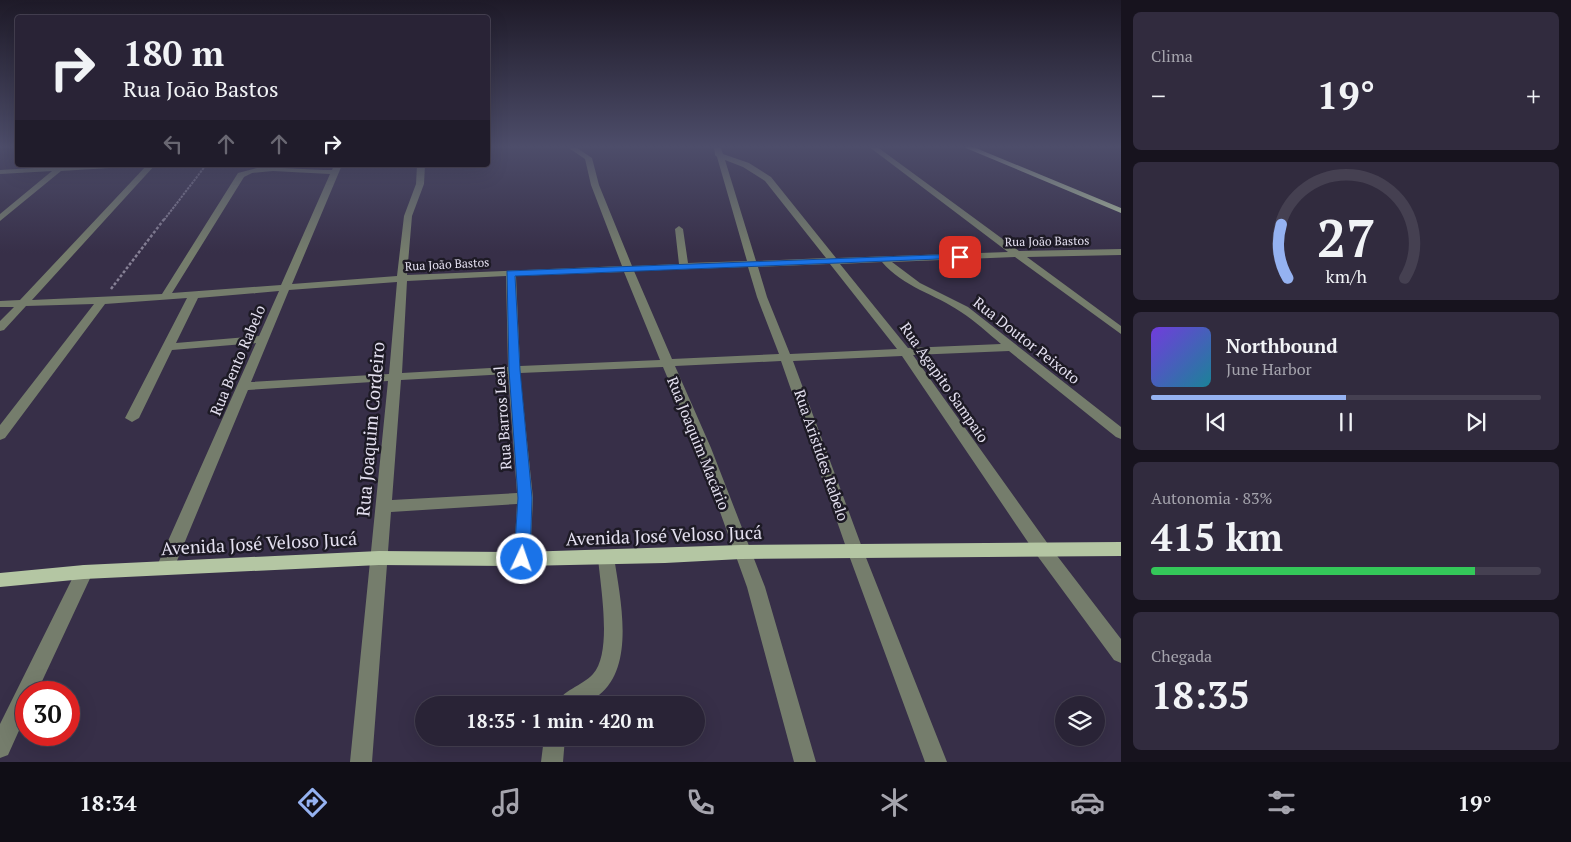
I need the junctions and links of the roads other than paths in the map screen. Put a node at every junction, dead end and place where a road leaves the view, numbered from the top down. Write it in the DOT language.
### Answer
graph roads {
  1 [pos="44,182"];
  2 [pos="136,182"];
  3 [pos="237,182"];
  4 [pos="332,182"];
  5 [pos="418,182"];
  6 [pos="594,182"];
  7 [pos="728,182"];
  8 [pos="770,182"];
  9 [pos="919,182"];
  10 [pos="1049,182"];
  11 [pos="1121,212"];
  12 [pos="0,218"];
  13 [pos="679,228"];
  14 [pos="1121,252"];
  15 [pos="1017,254"];
  16 [pos="885,260"];
  17 [pos="833,262"];
  18 [pos="751,264"];
  19 [pos="684,266"];
  20 [pos="628,268"];
  21 [pos="511,273"];
  22 [pos="402,278"];
  23 [pos="286,286"];
  24 [pos="194,295"];
  25 [pos="165,297"];
  26 [pos="101,302"];
  27 [pos="22,303"];
  28 [pos="0,304"];
  29 [pos="0,328"];
  30 [pos="1121,331"];
  31 [pos="262,340"];
  32 [pos="167,347"];
  33 [pos="1012,347"];
  34 [pos="906,353"];
  35 [pos="787,358"];
  36 [pos="668,363"];
  37 [pos="514,370"];
  38 [pos="395,377"];
  39 [pos="244,386"];
  40 [pos="132,418"];
  41 [pos="1121,434"];
  42 [pos="0,435"];
  43 [pos="525,498"];
  44 [pos="382,507"];
  45 [pos="1042,549"];
  46 [pos="1121,549"];
  47 [pos="855,550"];
  48 [pos="741,552"];
  49 [pos="606,557"];
  50 [pos="379,558"];
  51 [pos="522,559"];
  52 [pos="165,568"];
  53 [pos="84,572"];
  54 [pos="0,580"];
  55 [pos="1121,654"];
  56 [pos="579,696"];
  57 [pos="554,746"];
  58 [pos="0,747"];
  59 [pos="361,762"];
  60 [pos="552,762"];
  61 [pos="805,762"];
  62 [pos="936,762"];
  1 -- 12 [label="street"];
  2 -- 27 [label="street"];
  3 -- 25 [label="street"];
  4 -- 23 [label="street, Rua Bento Rabelo"];
  5 -- 22 [label="street, Rua Joaquim Cordeiro"];
  6 -- 20 [label="street, Rua Joaquim Macário"];
  7 -- 18 [label="street, Rua Aristides Rabelo"];
  8 -- 17 [label="street, Rua Agapito Sampaio"];
  9 -- 15 [label="street"];
  10 -- 11 [label="main road"];
  13 -- 19 [label="street"];
  14 -- 15 [label="street, Rua João Bastos"];
  15 -- 16 [label="street, Rua João Bastos"];
  15 -- 30 [label="street"];
  16 -- 17 [label="street, Rua João Bastos"];
  16 -- 33 [label="street, Rua Doutor Peixoto"];
  17 -- 18 [label="street, Rua João Bastos"];
  17 -- 34 [label="street, Rua Agapito Sampaio"];
  18 -- 19 [label="street, Rua João Bastos"];
  18 -- 35 [label="street, Rua Aristides Rabelo"];
  19 -- 20 [label="street, Rua João Bastos"];
  20 -- 21 [label="street, Rua João Bastos"];
  20 -- 36 [label="street, Rua Joaquim Macário"];
  21 -- 22 [label="street, Rua João Bastos"];
  21 -- 37 [label="street, Rua Barros Leal"];
  22 -- 23 [label="street, Rua João Bastos"];
  22 -- 38 [label="street, Rua Joaquim Cordeiro"];
  23 -- 24 [label="street, Rua João Bastos"];
  23 -- 31 [label="street, Rua Bento Rabelo"];
  24 -- 25 [label="street, Rua João Bastos"];
  24 -- 32 [label="street"];
  25 -- 26 [label="street, Rua João Bastos"];
  26 -- 27 [label="street, Rua João Bastos"];
  26 -- 42 [label="street"];
  27 -- 28 [label="street, Rua João Bastos"];
  27 -- 29 [label="street"];
  31 -- 32 [label="street"];
  31 -- 39 [label="street, Rua Bento Rabelo"];
  32 -- 40 [label="street"];
  33 -- 34 [label="street"];
  33 -- 41 [label="street, Rua Doutor Peixoto"];
  34 -- 35 [label="street"];
  34 -- 45 [label="street, Rua Agapito Sampaio"];
  35 -- 36 [label="street"];
  35 -- 47 [label="street, Rua Aristides Rabelo"];
  36 -- 37 [label="street"];
  36 -- 48 [label="street, Rua Joaquim Macário"];
  37 -- 38 [label="street"];
  37 -- 43 [label="street, Rua Barros Leal"];
  38 -- 39 [label="street"];
  38 -- 44 [label="street, Rua Joaquim Cordeiro"];
  39 -- 52 [label="street, Rua Bento Rabelo"];
  43 -- 44 [label="street"];
  43 -- 51 [label="street, Rua Barros Leal"];
  44 -- 50 [label="street, Rua Joaquim Cordeiro"];
  45 -- 46 [label="main road, Avenida José Veloso Jucá"];
  45 -- 47 [label="main road, Avenida José Veloso Jucá"];
  45 -- 55 [label="street, Rua Agapito Sampaio"];
  47 -- 48 [label="main road, Avenida José Veloso Jucá"];
  47 -- 62 [label="street, Rua Aristides Rabelo"];
  48 -- 49 [label="main road, Avenida José Veloso Jucá"];
  48 -- 61 [label="street, Rua Joaquim Macário"];
  49 -- 51 [label="main road, Avenida José Veloso Jucá"];
  49 -- 56 [label="street"];
  50 -- 51 [label="main road, Avenida José Veloso Jucá"];
  50 -- 52 [label="main road, Avenida José Veloso Jucá"];
  50 -- 59 [label="street, Rua Joaquim Cordeiro"];
  52 -- 53 [label="main road, Avenida José Veloso Jucá"];
  53 -- 54 [label="main road, Avenida José Veloso Jucá"];
  53 -- 58 [label="street"];
  57 -- 60 [label="street"];
}
